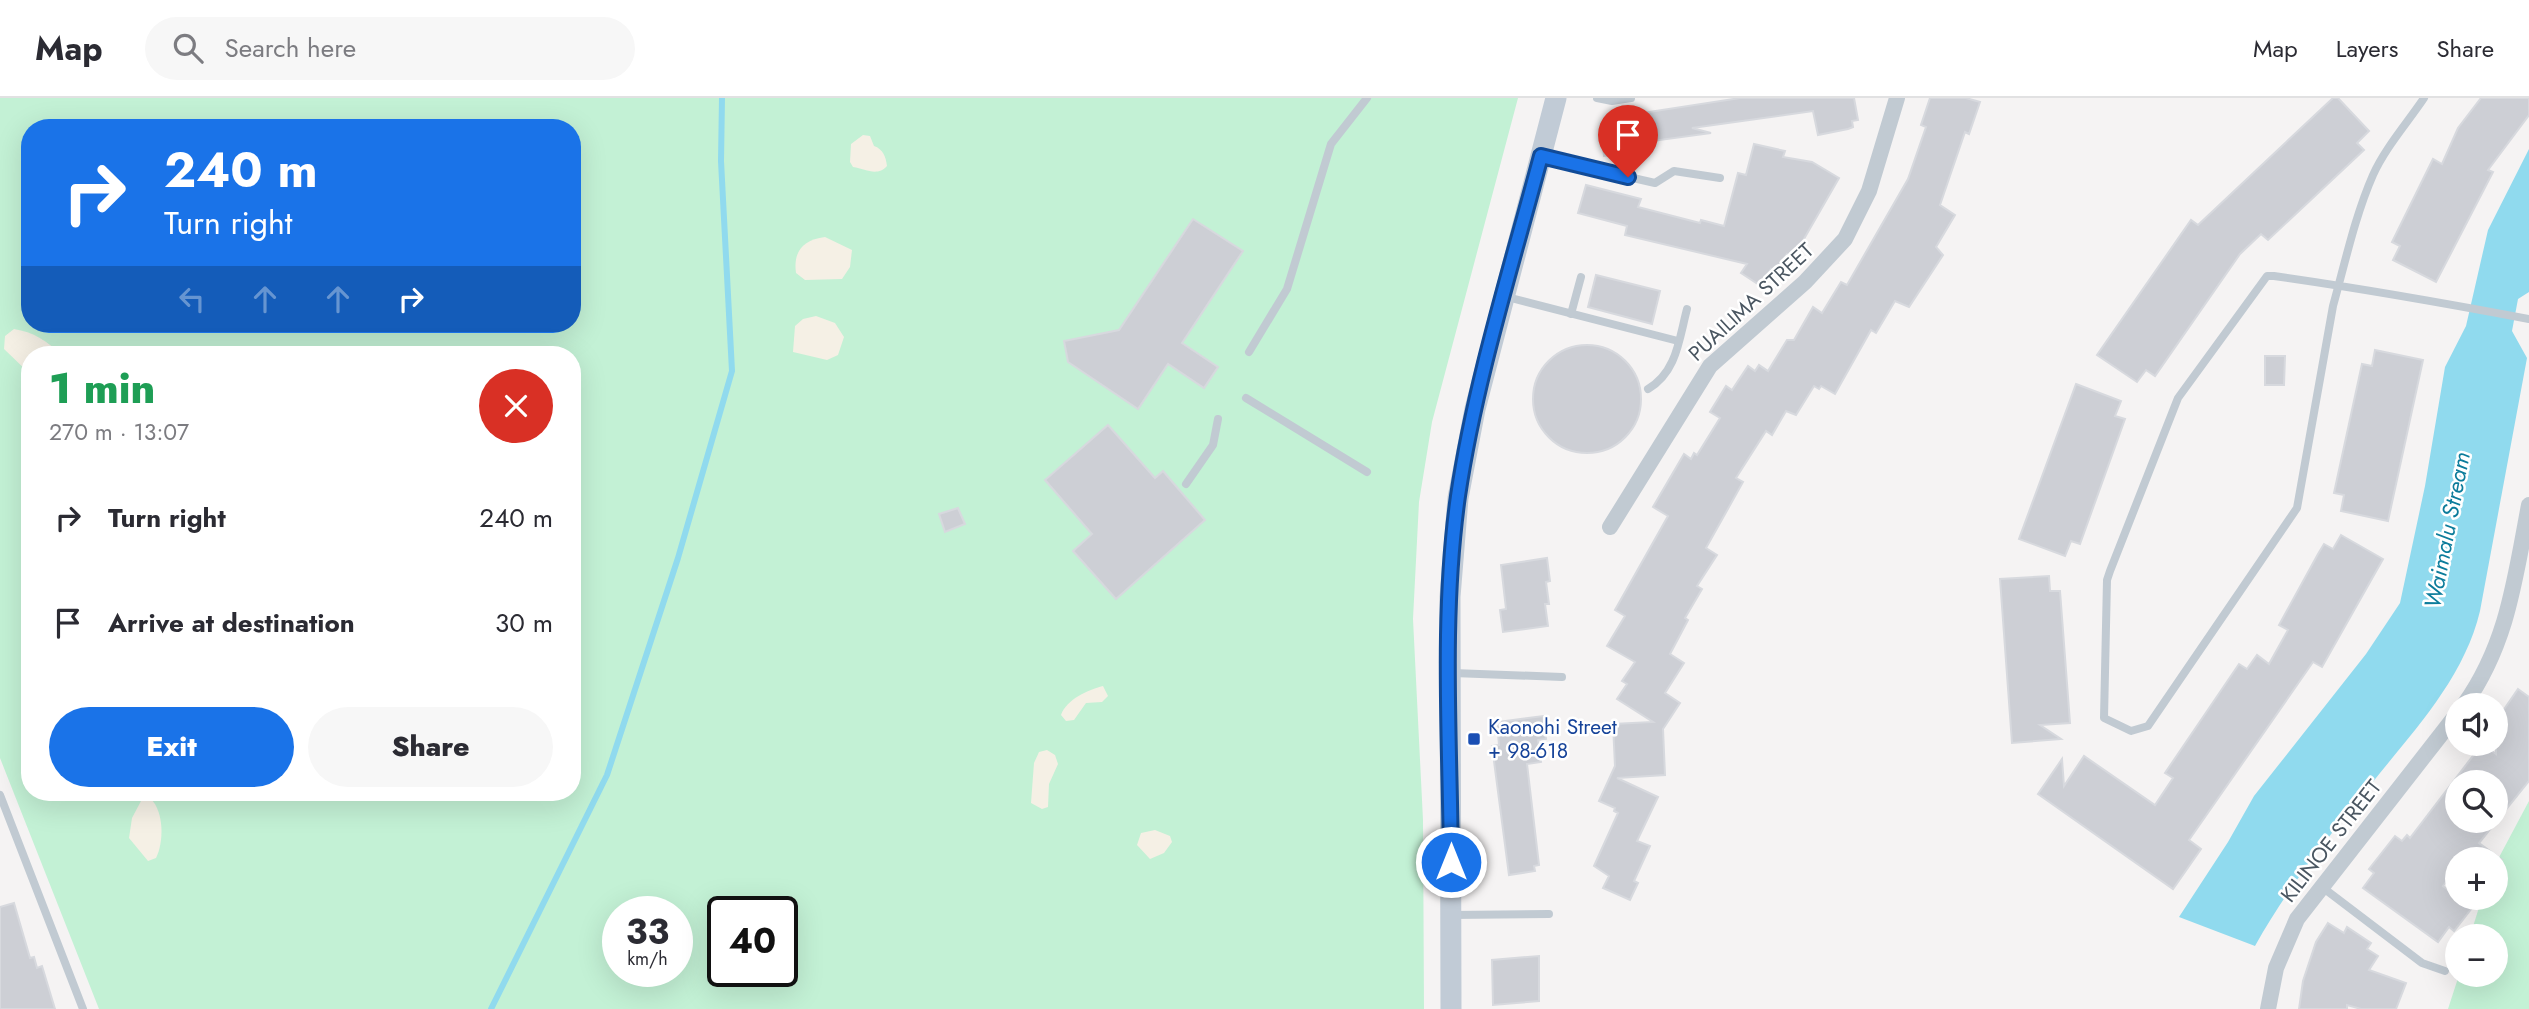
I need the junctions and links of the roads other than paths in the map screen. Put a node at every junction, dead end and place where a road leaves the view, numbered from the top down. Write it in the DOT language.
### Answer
graph roads {
  1 [pos="1367,98"];
  2 [pos="1556,98"];
  3 [pos="1597,98"];
  4 [pos="1630,98"];
  5 [pos="1897,98"];
  6 [pos="2424,98"];
  7 [pos="1541,156"];
  8 [pos="1720,178"];
  9 [pos="1581,277"];
  10 [pos="2339,285"];
  11 [pos="1504,297"];
  12 [pos="1687,309"];
  13 [pos="1571,314"];
  14 [pos="2529,319"];
  15 [pos="1678,341"];
  16 [pos="1249,352"];
  17 [pos="1648,389"];
  18 [pos="1246,398"];
  19 [pos="1218,419"];
  20 [pos="1367,472"];
  21 [pos="1186,484"];
  22 [pos="2529,505"];
  23 [pos="1610,527"];
  24 [pos="1450,672"];
  25 [pos="1562,677"];
  26 [pos="2472,693"];
  27 [pos="2445,729"];
  28 [pos="0,795"];
  29 [pos="2322,887"];
  30 [pos="1549,914"];
  31 [pos="1451,915"];
  32 [pos="2445,971"];
  33 [pos="83,1009"];
  34 [pos="1451,1009"];
  35 [pos="2268,1009"];
  1 -- 16 [label="lane"];
  2 -- 7 [label="street"];
  3 -- 4 [label="lane"];
  5 -- 23 [label="street, PUAILIMA STREET"];
  6 -- 10 [label="lane"];
  7 -- 8 [label="lane"];
  7 -- 11 [label="street"];
  9 -- 13 [label="lane"];
  10 -- 10 [label="lane"];
  10 -- 14 [label="lane"];
  11 -- 13 [label="lane"];
  11 -- 24 [label="street"];
  12 -- 15 [label="lane"];
  13 -- 15 [label="lane"];
  15 -- 17 [label="lane"];
  18 -- 20 [label="lane"];
  19 -- 21 [label="lane"];
  22 -- 26 [label="street"];
  24 -- 25 [label="lane"];
  24 -- 31 [label="street"];
  27 -- 29 [label="street, KILINOE STREET"];
  28 -- 33 [label="lane"];
  29 -- 32 [label="lane"];
  29 -- 35 [label="street, KILINOE STREET"];
  30 -- 31 [label="lane"];
  31 -- 34 [label="street"];
}
